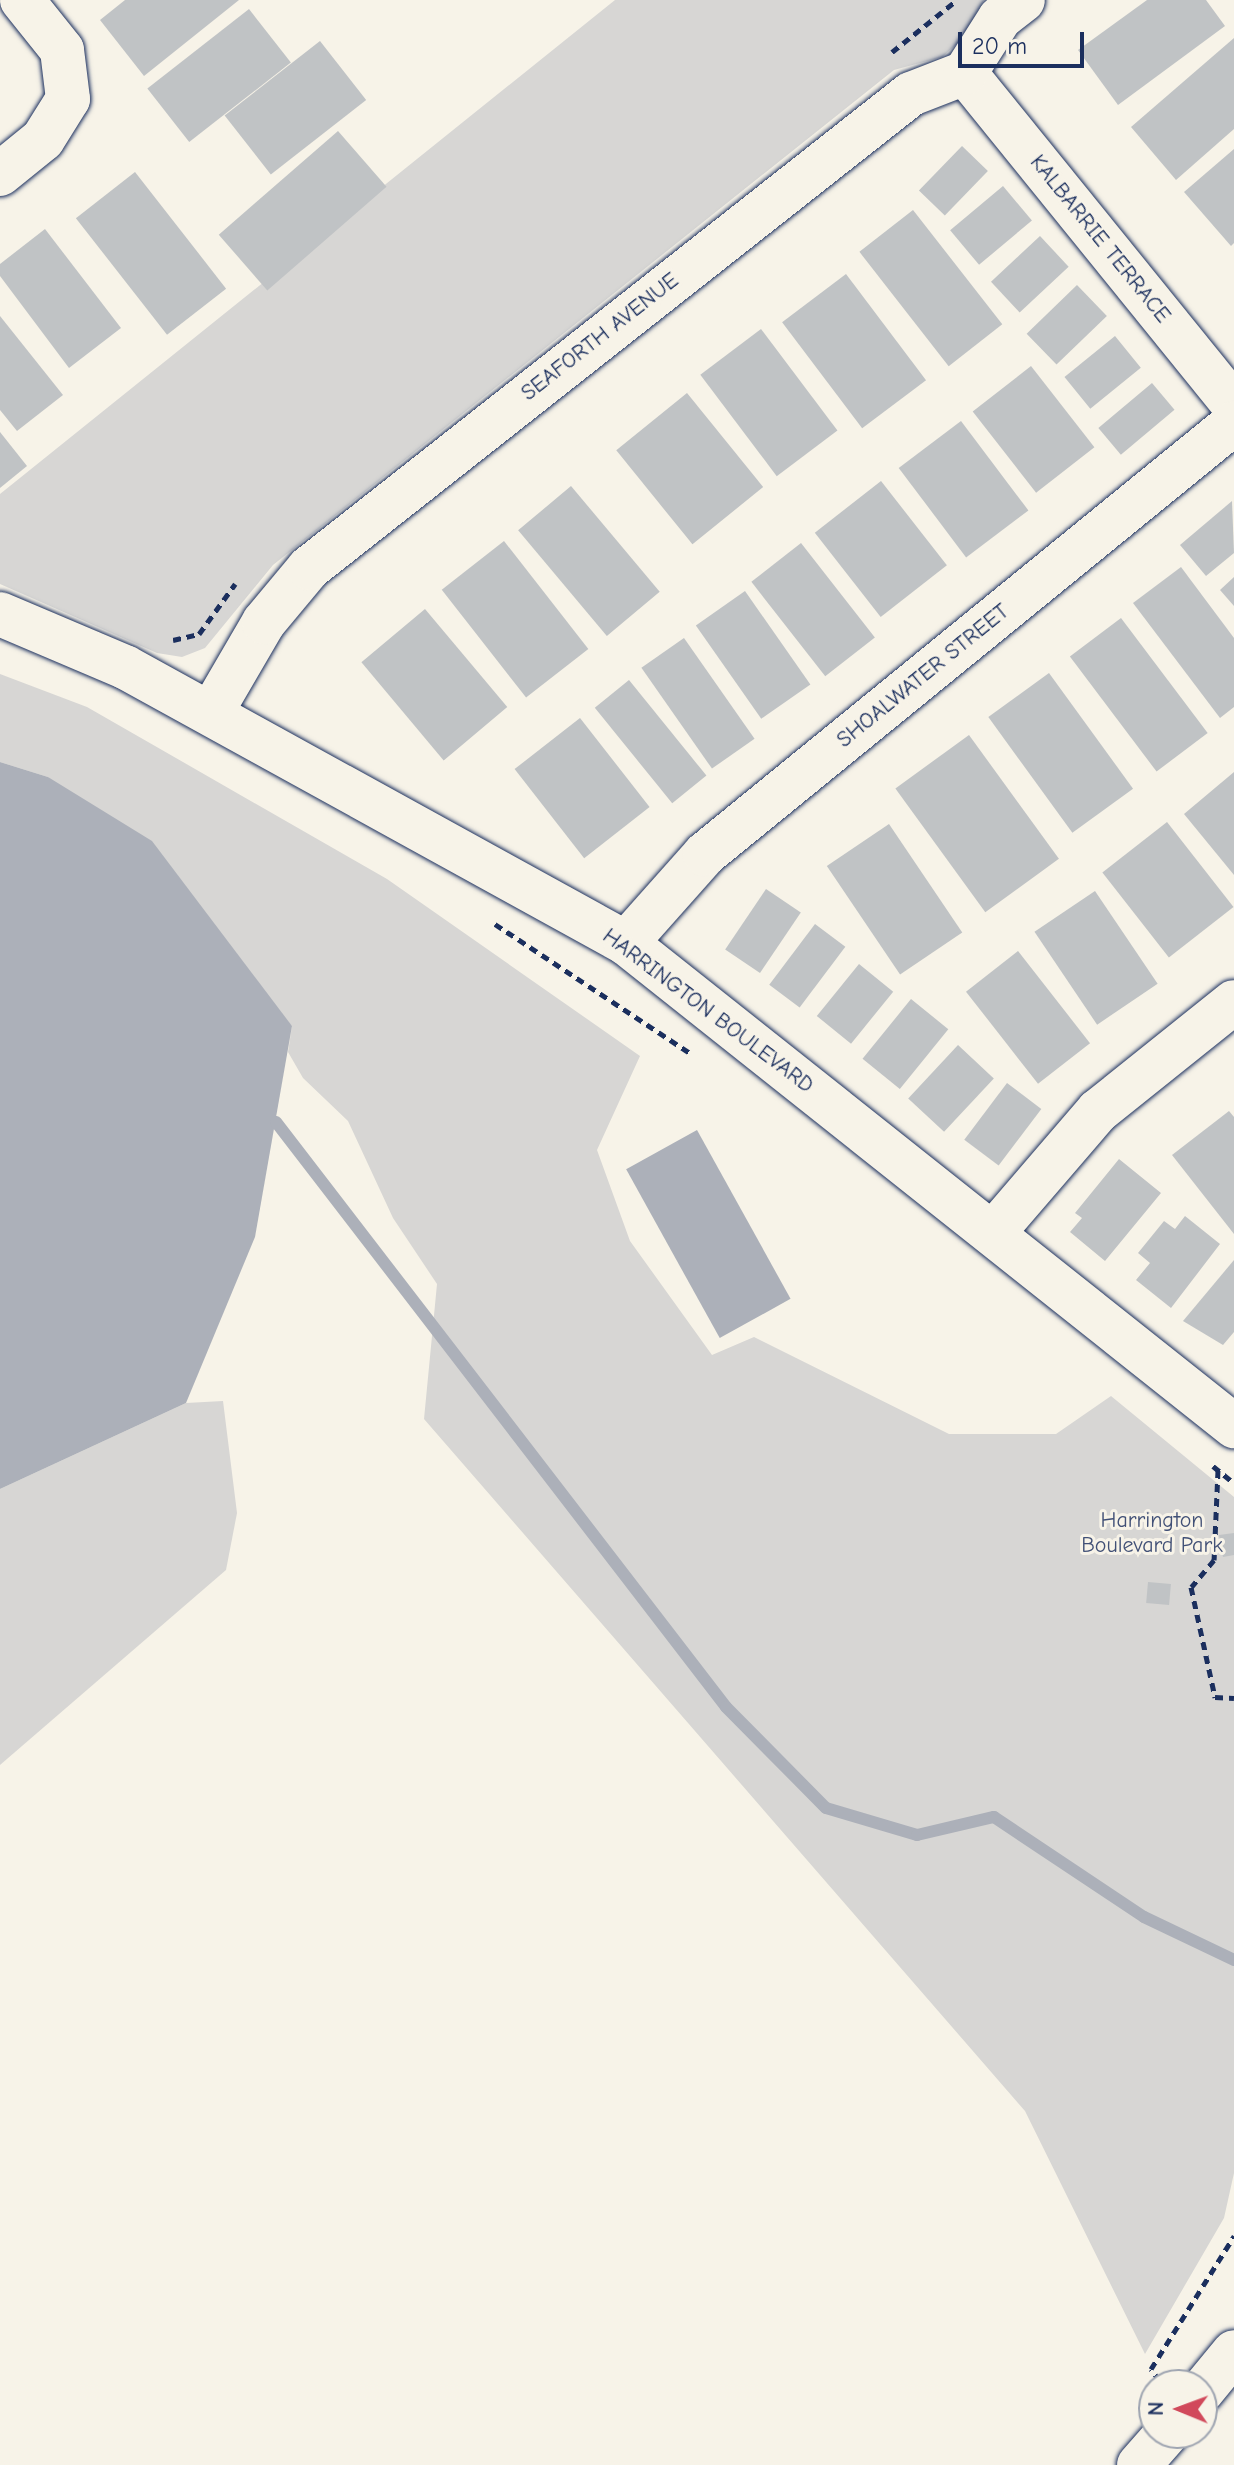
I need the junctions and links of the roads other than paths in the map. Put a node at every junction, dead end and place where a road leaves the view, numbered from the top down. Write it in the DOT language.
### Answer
graph roads {
  1 [pos="22,0"];
  2 [pos="1023,0"];
  3 [pos="965,73"];
  4 [pos="0,174"];
  5 [pos="1234,405"];
  6 [pos="1234,423"];
  7 [pos="0,614"];
  8 [pos="211,713"];
  9 [pos="626,943"];
  10 [pos="1234,1002"];
  11 [pos="993,1233"];
  12 [pos="1234,1426"];
  13 [pos="1234,2352"];
  14 [pos="1218,2372"];
  15 [pos="1153,2449"];
  16 [pos="1139,2465"];
  1 -- 4 [label="main road"];
  2 -- 3 [label="main road"];
  3 -- 5 [label="main road, KALBARRIE TERRACE"];
  3 -- 8 [label="main road, SEAFORTH AVENUE"];
  6 -- 9 [label="main road, SHOALWATER STREET"];
  7 -- 8 [label="main road, HARRINGTON BOULEVARD"];
  8 -- 9 [label="main road, HARRINGTON BOULEVARD"];
  9 -- 11 [label="main road, HARRINGTON BOULEVARD"];
  10 -- 11 [label="main road"];
  11 -- 12 [label="main road, HARRINGTON BOULEVARD"];
  13 -- 14 [label="main road"];
  15 -- 16 [label="main road"];
}
